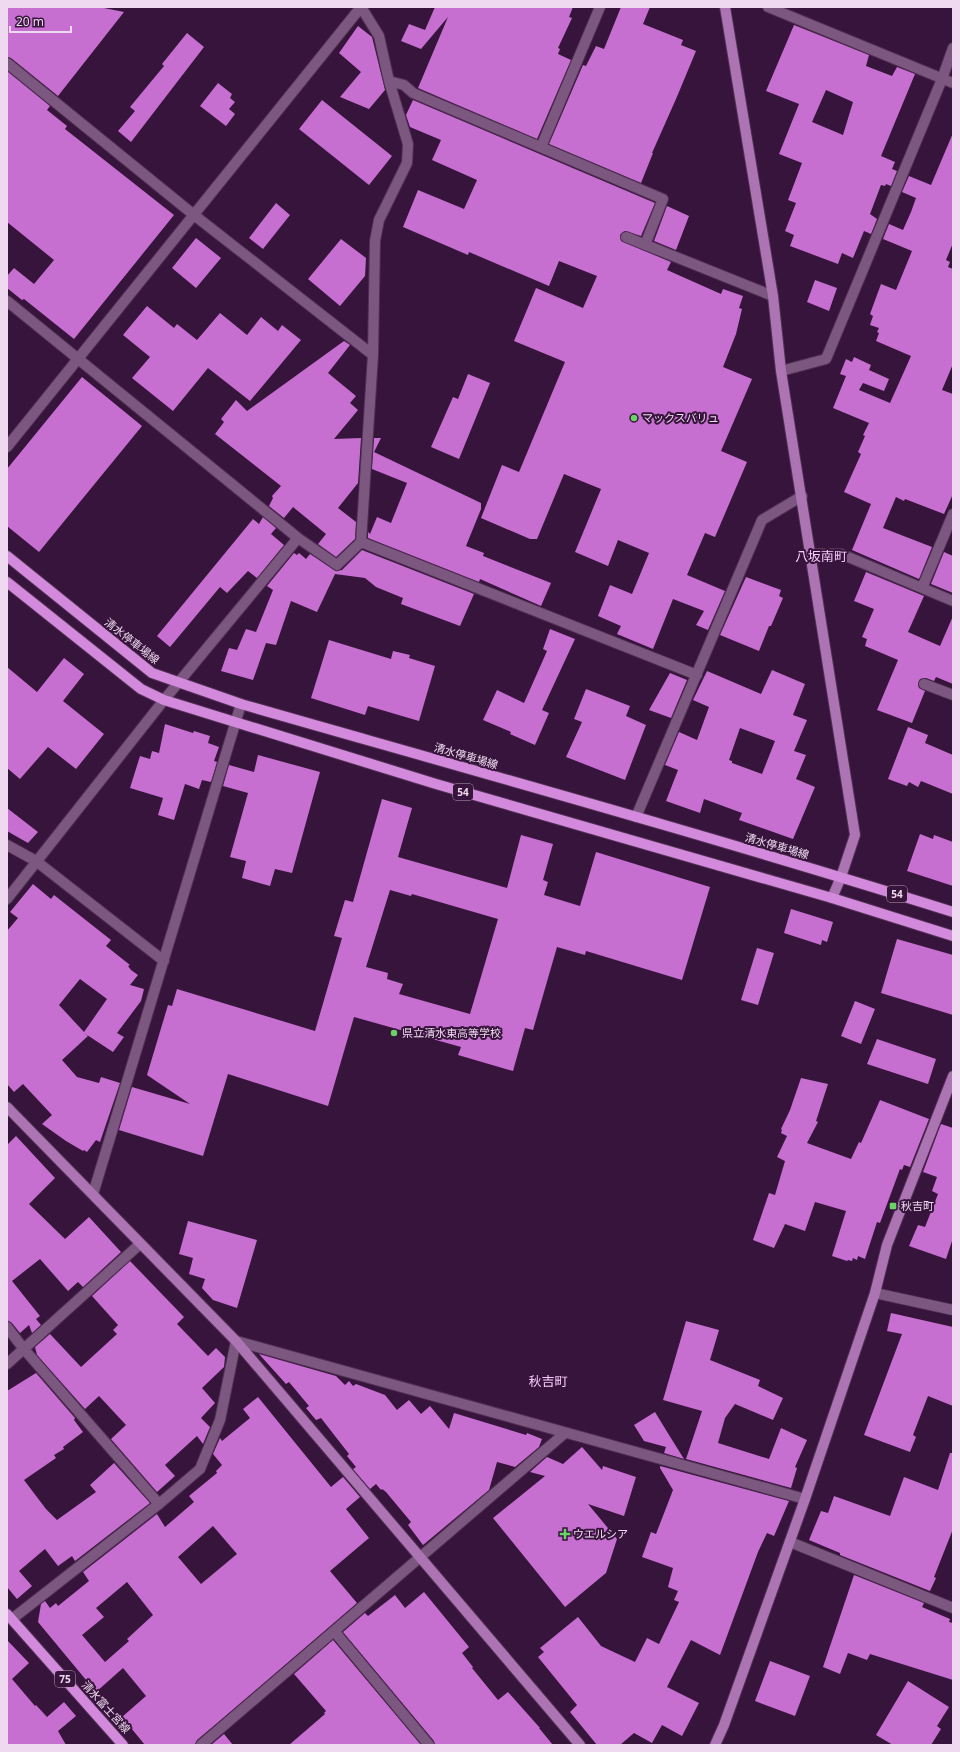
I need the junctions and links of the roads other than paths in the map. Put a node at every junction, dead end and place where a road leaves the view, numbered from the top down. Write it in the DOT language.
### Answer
graph roads {
  1 [pos="361,7"];
  2 [pos="600,7"];
  3 [pos="725,7"];
  4 [pos="768,7"];
  5 [pos="953,48"];
  6 [pos="7,63"];
  7 [pos="942,79"];
  8 [pos="389,81"];
  9 [pos="953,84"];
  10 [pos="541,147"];
  11 [pos="194,215"];
  12 [pos="626,237"];
  13 [pos="645,245"];
  14 [pos="773,296"];
  15 [pos="7,301"];
  16 [pos="373,355"];
  17 [pos="78,358"];
  18 [pos="781,371"];
  19 [pos="7,447"];
  20 [pos="802,496"];
  21 [pos="953,514"];
  22 [pos="298,538"];
  23 [pos="361,542"];
  24 [pos="811,554"];
  25 [pos="7,556"];
  26 [pos="7,582"];
  27 [pos="922,588"];
  28 [pos="953,601"];
  29 [pos="697,675"];
  30 [pos="179,684"];
  31 [pos="924,684"];
  32 [pos="953,695"];
  33 [pos="164,700"];
  34 [pos="241,704"];
  35 [pos="236,723"];
  36 [pos="636,817"];
  37 [pos="7,845"];
  38 [pos="36,861"];
  39 [pos="841,877"];
  40 [pos="832,898"];
  41 [pos="7,899"];
  42 [pos="953,912"];
  43 [pos="953,936"];
  44 [pos="164,961"];
  45 [pos="953,1076"];
  46 [pos="7,1107"];
  47 [pos="93,1194"];
  48 [pos="140,1244"];
  49 [pos="875,1293"];
  50 [pos="953,1310"];
  51 [pos="7,1328"];
  52 [pos="236,1341"];
  53 [pos="23,1348"];
  54 [pos="7,1364"];
  55 [pos="565,1433"];
  56 [pos="805,1499"];
  57 [pos="159,1504"];
  58 [pos="790,1542"];
  59 [pos="420,1557"];
  60 [pos="953,1608"];
  61 [pos="10,1616"];
  62 [pos="334,1631"];
  63 [pos="123,1745"];
  64 [pos="201,1745"];
  65 [pos="429,1745"];
  66 [pos="580,1745"];
  67 [pos="715,1745"];
  1 -- 8 [label="street"];
  1 -- 11 [label="street"];
  2 -- 10 [label="street"];
  3 -- 14 [label="street"];
  4 -- 7 [label="street"];
  5 -- 7 [label="street"];
  6 -- 11 [label="street"];
  7 -- 9 [label="street"];
  7 -- 18 [label="street"];
  8 -- 10 [label="street"];
  8 -- 16 [label="street"];
  10 -- 13 [label="street"];
  11 -- 16 [label="street"];
  11 -- 17 [label="street"];
  12 -- 13 [label="street"];
  13 -- 14 [label="street"];
  14 -- 18 [label="street"];
  15 -- 17 [label="street"];
  16 -- 23 [label="street"];
  17 -- 19 [label="street"];
  17 -- 22 [label="street"];
  18 -- 20 [label="street"];
  20 -- 24 [label="street"];
  20 -- 29 [label="street"];
  21 -- 27 [label="street"];
  22 -- 23 [label="street"];
  22 -- 30 [label="street"];
  23 -- 29 [label="street"];
  24 -- 27 [label="street"];
  24 -- 39 [label="street"];
  25 -- 30 [label="main road, 清水停車場線 / 54"];
  26 -- 33 [label="main road, 54"];
  27 -- 28 [label="street"];
  29 -- 36 [label="street"];
  30 -- 33 [label="street"];
  30 -- 34 [label="main road, 清水停車場線 / 54"];
  31 -- 32 [label="street"];
  33 -- 35 [label="main road, 54"];
  33 -- 38 [label="street"];
  34 -- 35 [label="street"];
  34 -- 36 [label="main road, 清水停車場線 / 54"];
  35 -- 40 [label="main road, 54"];
  35 -- 44 [label="street"];
  36 -- 39 [label="main road, 清水停車場線 / 54"];
  37 -- 38 [label="street"];
  38 -- 41 [label="street"];
  38 -- 44 [label="street"];
  39 -- 40 [label="street"];
  39 -- 42 [label="main road, 清水停車場線 / 54"];
  40 -- 43 [label="main road, 54"];
  44 -- 47 [label="street"];
  45 -- 49 [label="street"];
  46 -- 47 [label="street"];
  47 -- 48 [label="street"];
  48 -- 52 [label="street"];
  48 -- 53 [label="street"];
  49 -- 50 [label="street"];
  49 -- 56 [label="street"];
  51 -- 53 [label="street"];
  52 -- 55 [label="street"];
  52 -- 57 [label="street"];
  52 -- 59 [label="street"];
  53 -- 54 [label="street"];
  53 -- 57 [label="street"];
  55 -- 56 [label="street"];
  55 -- 59 [label="street"];
  56 -- 58 [label="street"];
  57 -- 61 [label="street"];
  58 -- 60 [label="street"];
  58 -- 67 [label="street"];
  59 -- 62 [label="street"];
  59 -- 66 [label="street"];
  61 -- 63 [label="main road, 清水富士宮線 / 75"];
  62 -- 64 [label="street"];
  62 -- 65 [label="street"];
}
